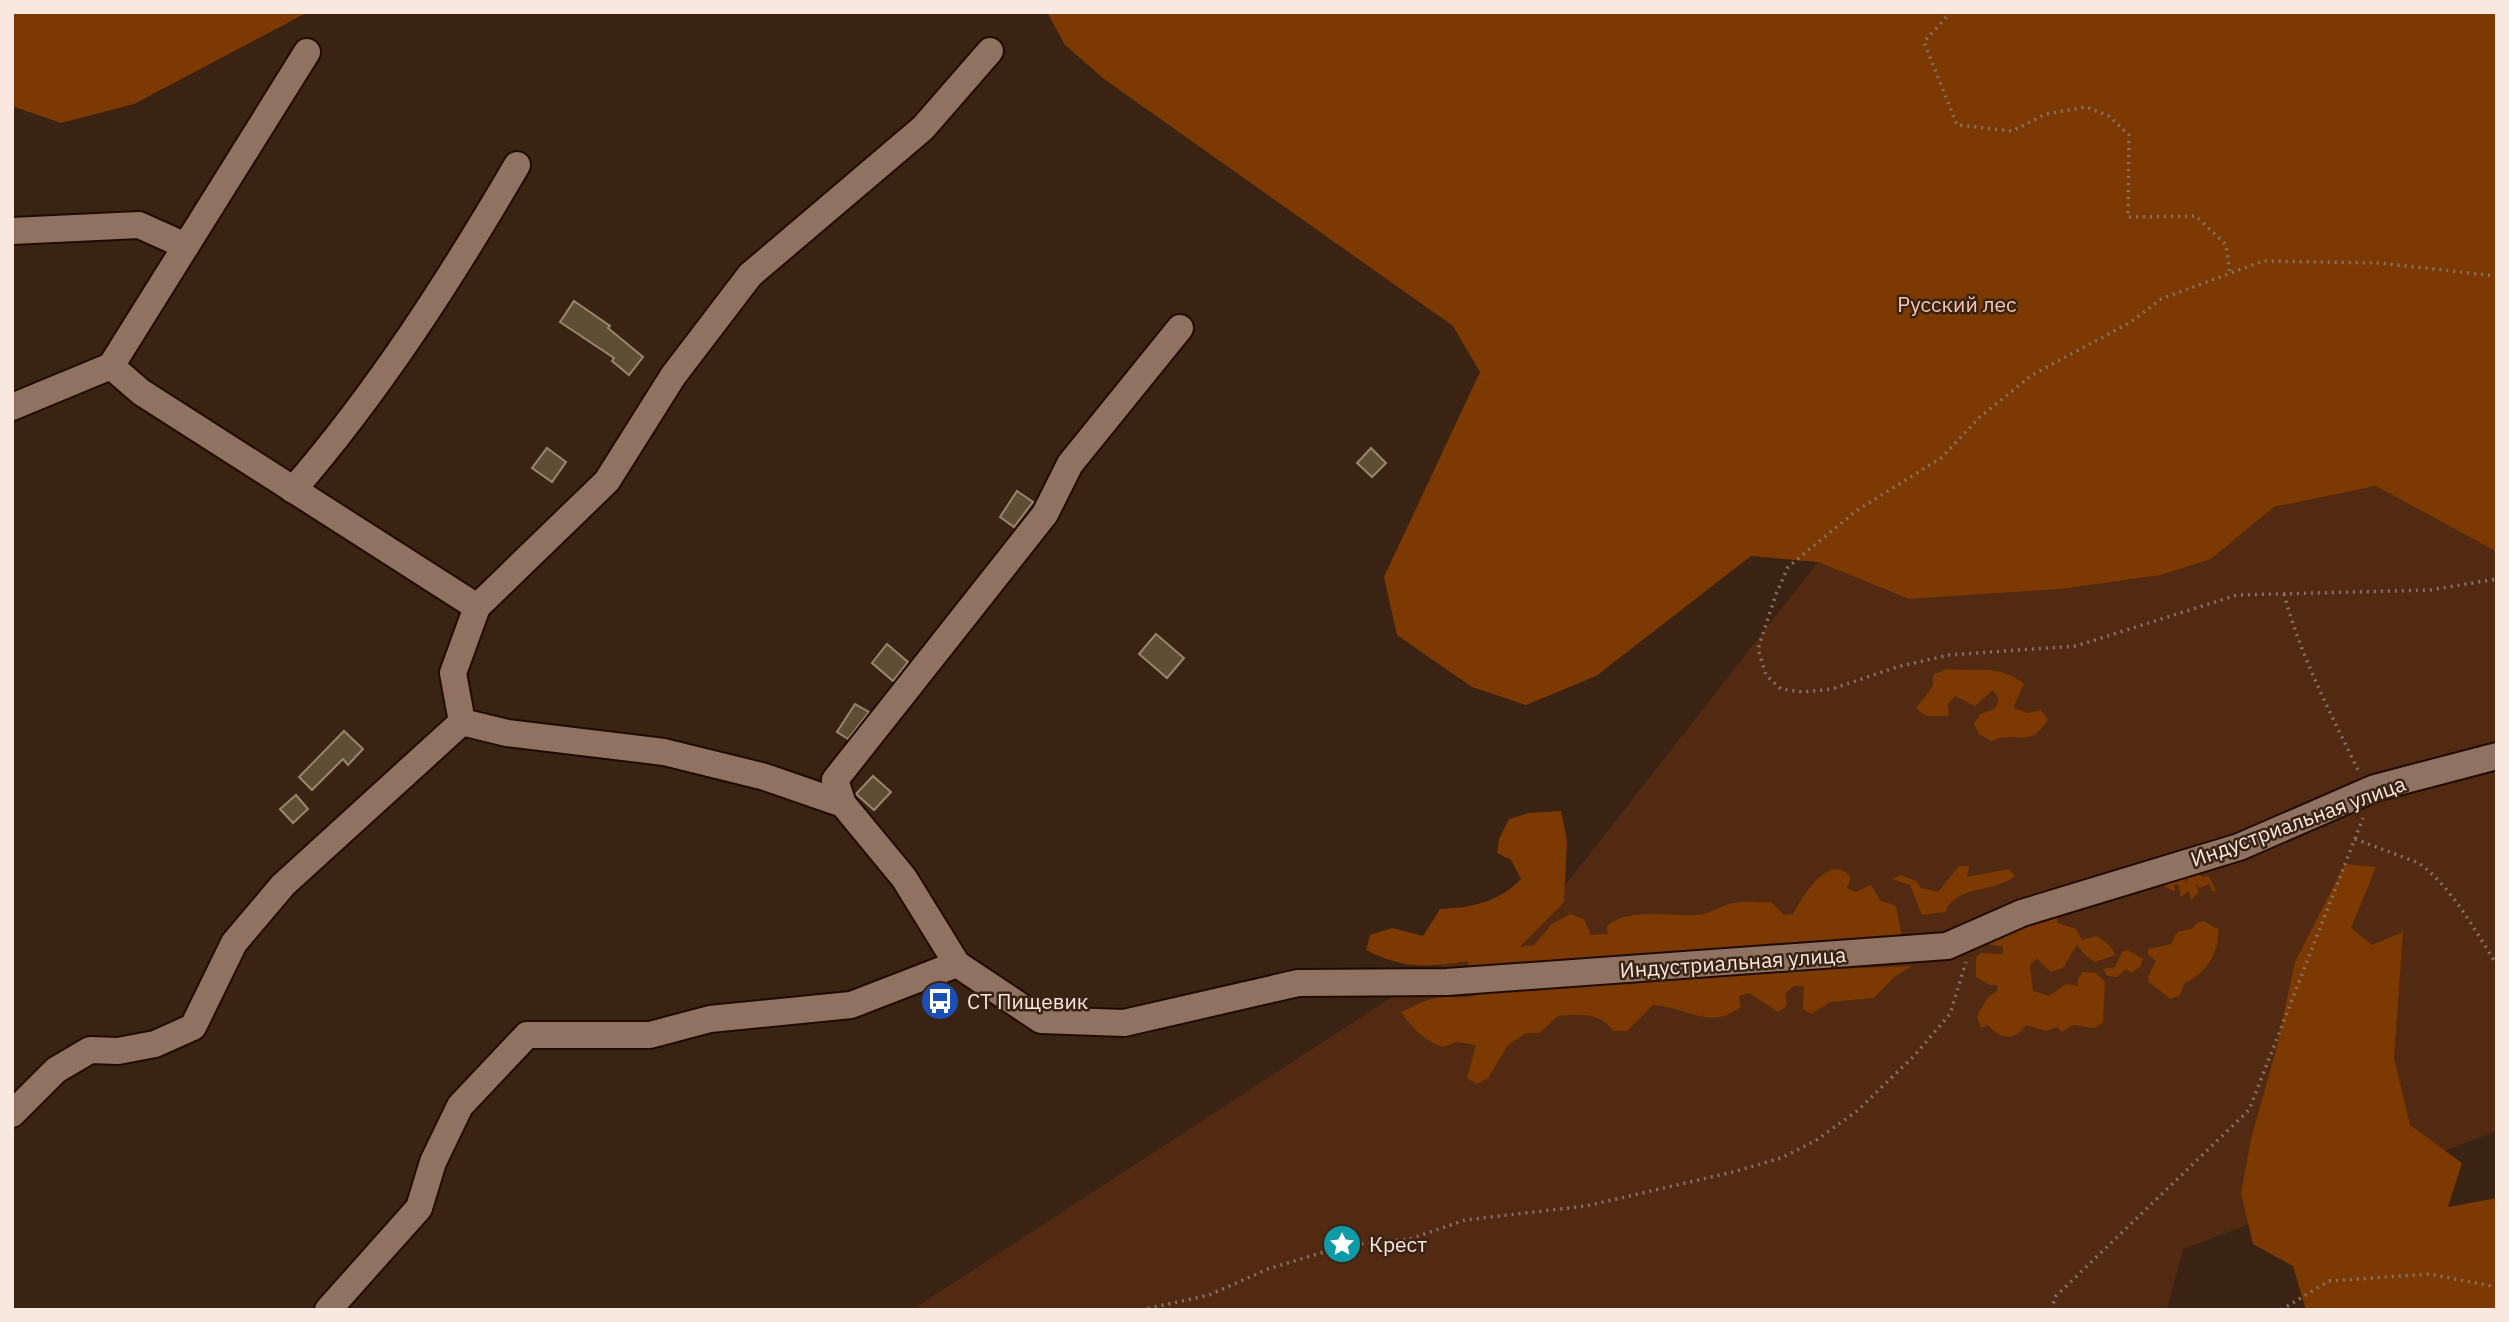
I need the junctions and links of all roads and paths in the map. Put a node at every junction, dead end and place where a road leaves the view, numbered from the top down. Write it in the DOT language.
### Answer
graph roads {
  1 [pos="1951,12"];
  2 [pos="990,51"];
  3 [pos="307,52"];
  4 [pos="517,164"];
  5 [pos="12,231"];
  6 [pos="186,246"];
  7 [pos="2230,275"];
  8 [pos="2497,276"];
  9 [pos="1180,328"];
  10 [pos="111,366"];
  11 [pos="12,407"];
  12 [pos="293,490"];
  13 [pos="2497,579"];
  14 [pos="2284,594"];
  15 [pos="477,607"];
  16 [pos="462,722"];
  17 [pos="2497,756"];
  18 [pos="2375,788"];
  19 [pos="844,804"];
  20 [pos="2355,839"];
  21 [pos="1975,933"];
  22 [pos="957,964"];
  23 [pos="2497,965"];
  24 [pos="12,1114"];
  25 [pos="2497,1287"];
  26 [pos="328,1310"];
  27 [pos="1141,1310"];
  28 [pos="2051,1310"];
  29 [pos="2281,1310"];
  1 -- 7 [label="path"];
  2 -- 15 [label="street"];
  3 -- 6 [label="street"];
  4 -- 12 [label="street"];
  5 -- 6 [label="street"];
  6 -- 10 [label="street"];
  7 -- 8 [label="path"];
  7 -- 14 [label="path"];
  9 -- 19 [label="street"];
  10 -- 11 [label="street"];
  10 -- 12 [label="street"];
  12 -- 15 [label="street"];
  13 -- 14 [label="path"];
  14 -- 18 [label="path"];
  15 -- 16 [label="street"];
  16 -- 19 [label="street"];
  16 -- 24 [label="street"];
  17 -- 18 [label="street, Индустриальная улица"];
  18 -- 20 [label="path"];
  18 -- 21 [label="street, Индустриальная улица"];
  19 -- 22 [label="street"];
  20 -- 23 [label="path"];
  20 -- 28 [label="path"];
  21 -- 22 [label="street, Индустриальная улица"];
  21 -- 27 [label="path"];
  22 -- 26 [label="street"];
  25 -- 29 [label="path"];
}
